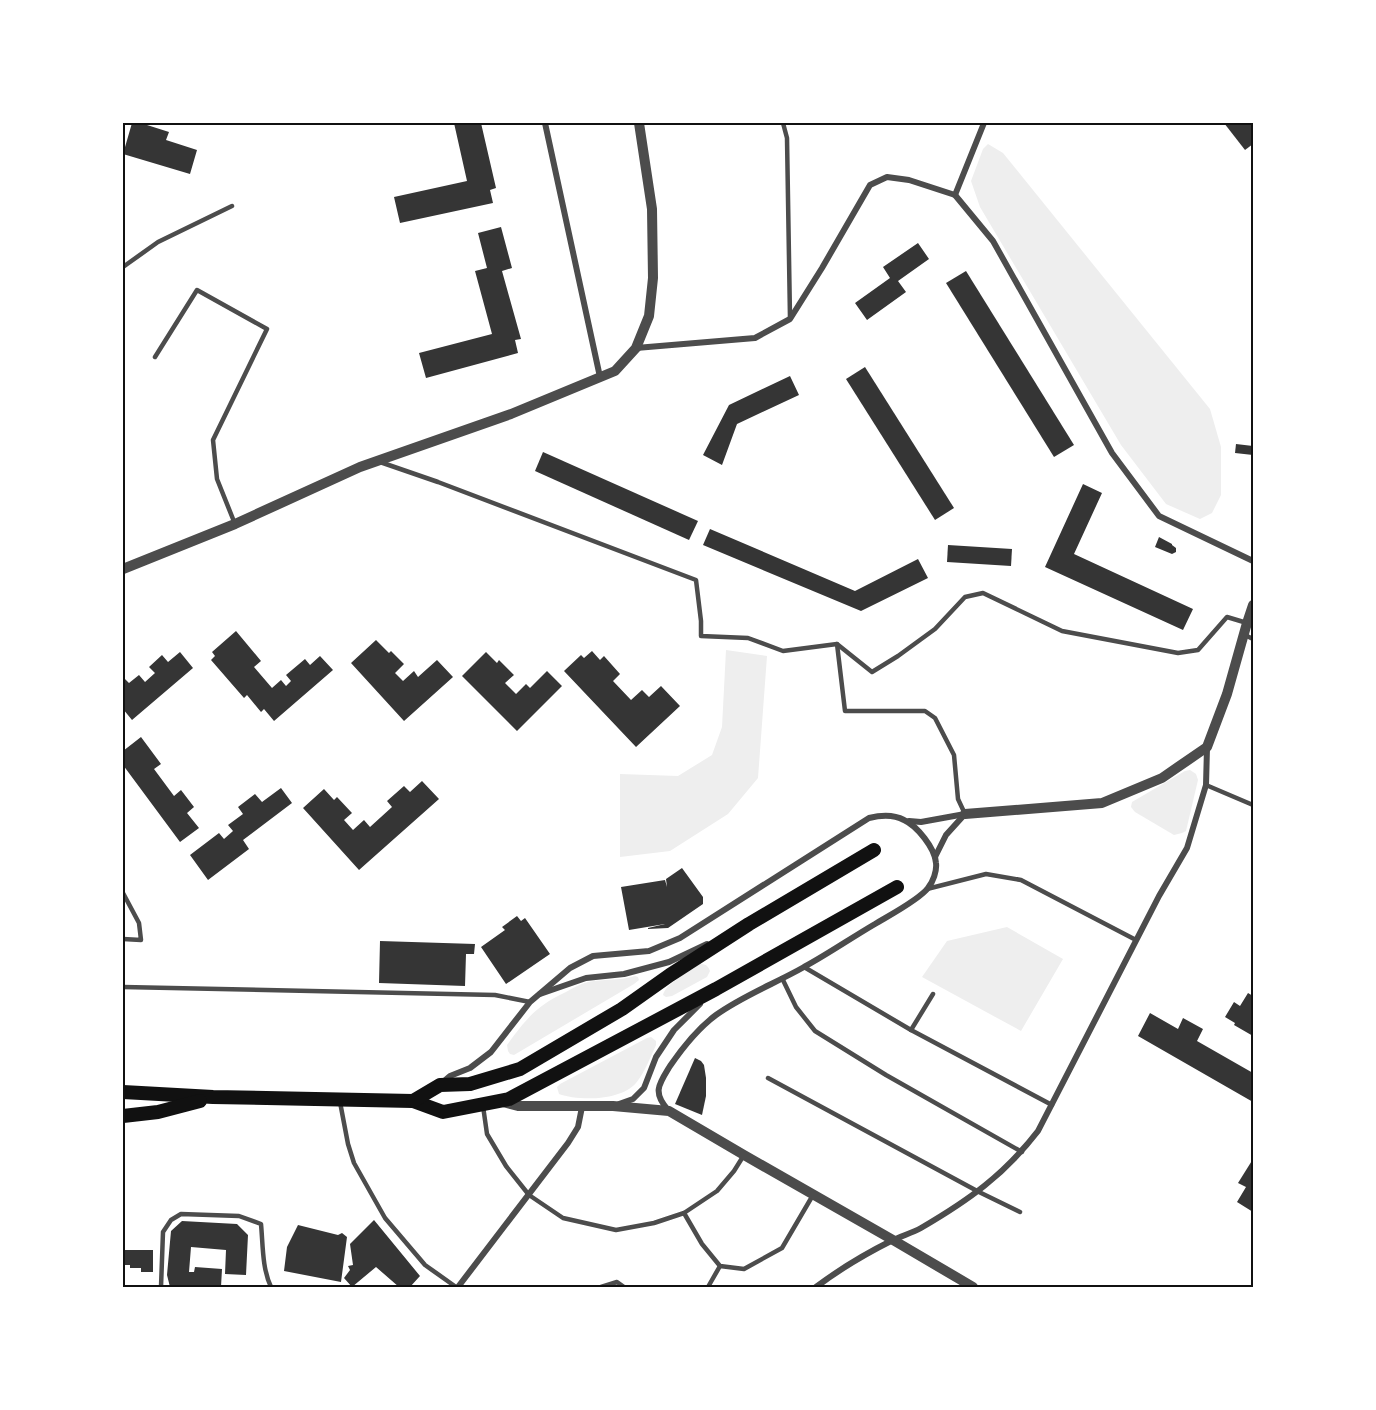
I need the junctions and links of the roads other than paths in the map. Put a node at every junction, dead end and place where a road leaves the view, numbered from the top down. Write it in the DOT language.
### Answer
graph roads {
  1 [pos="545,123"];
  2 [pos="639,123"];
  3 [pos="783,123"];
  4 [pos="984,123"];
  5 [pos="955,195"];
  6 [pos="232,207"];
  7 [pos="123,267"];
  8 [pos="790,319"];
  9 [pos="636,348"];
  10 [pos="155,357"];
  11 [pos="600,378"];
  12 [pos="377,461"];
  13 [pos="236,524"];
  14 [pos="1253,561"];
  15 [pos="123,569"];
  16 [pos="1253,605"];
  17 [pos="1248,632"];
  18 [pos="837,644"];
  19 [pos="1207,747"];
  20 [pos="1206,785"];
  21 [pos="1253,805"];
  22 [pos="964,814"];
  23 [pos="907,821"];
  24 [pos="874,850"];
  25 [pos="935,856"];
  26 [pos="897,887"];
  27 [pos="927,889"];
  28 [pos="123,893"];
  29 [pos="749,924"];
  30 [pos="123,939"];
  31 [pos="1136,940"];
  32 [pos="804,967"];
  33 [pos="782,978"];
  34 [pos="123,987"];
  35 [pos="717,990"];
  36 [pos="933,994"];
  37 [pos="536,996"];
  38 [pos="530,1002"];
  39 [pos="911,1030"];
  40 [pos="768,1078"];
  41 [pos="649,1079"];
  42 [pos="440,1085"];
  43 [pos="657,1085"];
  44 [pos="123,1092"];
  45 [pos="640,1094"];
  46 [pos="213,1097"];
  47 [pos="340,1099"];
  48 [pos="413,1101"];
  49 [pos="498,1101"];
  50 [pos="483,1104"];
  51 [pos="1052,1105"];
  52 [pos="582,1107"];
  53 [pos="613,1107"];
  54 [pos="669,1111"];
  55 [pos="123,1116"];
  56 [pos="1022,1152"];
  57 [pos="744,1155"];
  58 [pos="978,1192"];
  59 [pos="813,1194"];
  60 [pos="529,1195"];
  61 [pos="1020,1212"];
  62 [pos="684,1213"];
  63 [pos="893,1240"];
  64 [pos="720,1266"];
  65 [pos="161,1287"];
  66 [pos="271,1287"];
  67 [pos="457,1287"];
  68 [pos="601,1287"];
  69 [pos="624,1287"];
  70 [pos="708,1287"];
  71 [pos="816,1287"];
  72 [pos="973,1287"];
  1 -- 11 [label="street"];
  2 -- 9 [label="street"];
  3 -- 8 [label="lane"];
  4 -- 5 [label="street"];
  5 -- 8 [label="street"];
  5 -- 14 [label="street"];
  6 -- 7 [label="lane"];
  8 -- 9 [label="street"];
  9 -- 11 [label="street"];
  10 -- 13 [label="lane"];
  11 -- 12 [label="street"];
  12 -- 13 [label="street"];
  12 -- 18 [label="lane"];
  13 -- 15 [label="street"];
  16 -- 17 [label="street"];
  17 -- 18 [label="lane"];
  17 -- 19 [label="street"];
  18 -- 22 [label="lane"];
  19 -- 20 [label="street"];
  19 -- 22 [label="street"];
  20 -- 21 [label="lane"];
  20 -- 31 [label="street"];
  22 -- 23 [label="street"];
  22 -- 25 [label="street"];
  23 -- 25 [label="street"];
  23 -- 37 [label="street"];
  24 -- 29 [label="main road"];
  25 -- 27 [label="street"];
  26 -- 35 [label="main road"];
  27 -- 31 [label="lane"];
  27 -- 32 [label="street"];
  28 -- 30 [label="lane"];
  29 -- 37 [label="street"];
  29 -- 42 [label="main road"];
  31 -- 51 [label="street"];
  32 -- 33 [label="street"];
  32 -- 39 [label="lane"];
  33 -- 43 [label="street"];
  33 -- 56 [label="lane"];
  34 -- 38 [label="lane"];
  35 -- 41 [label="street"];
  35 -- 49 [label="main road"];
  36 -- 39 [label="lane"];
  37 -- 38 [label="street"];
  38 -- 42 [label="street"];
  39 -- 51 [label="lane"];
  40 -- 58 [label="lane"];
  41 -- 43 [label="street"];
  41 -- 45 [label="street"];
  42 -- 48 [label="main road"];
  43 -- 45 [label="street"];
  43 -- 54 [label="street"];
  44 -- 46 [label="main road"];
  45 -- 53 [label="street"];
  46 -- 47 [label="main road"];
  46 -- 55 [label="main road"];
  47 -- 48 [label="main road"];
  47 -- 67 [label="lane"];
  48 -- 50 [label="main road"];
  49 -- 50 [label="main road"];
  49 -- 52 [label="street"];
  50 -- 60 [label="lane"];
  51 -- 56 [label="street"];
  52 -- 53 [label="street"];
  52 -- 60 [label="street"];
  53 -- 54 [label="street"];
  54 -- 57 [label="street"];
  56 -- 58 [label="street"];
  57 -- 59 [label="street"];
  57 -- 62 [label="lane"];
  58 -- 61 [label="lane"];
  58 -- 63 [label="street"];
  59 -- 63 [label="street"];
  59 -- 64 [label="lane"];
  60 -- 62 [label="lane"];
  60 -- 67 [label="street"];
  62 -- 64 [label="lane"];
  63 -- 71 [label="street"];
  63 -- 72 [label="street"];
  64 -- 70 [label="lane"];
  65 -- 66 [label="lane"];
  68 -- 69 [label="lane"];
}
